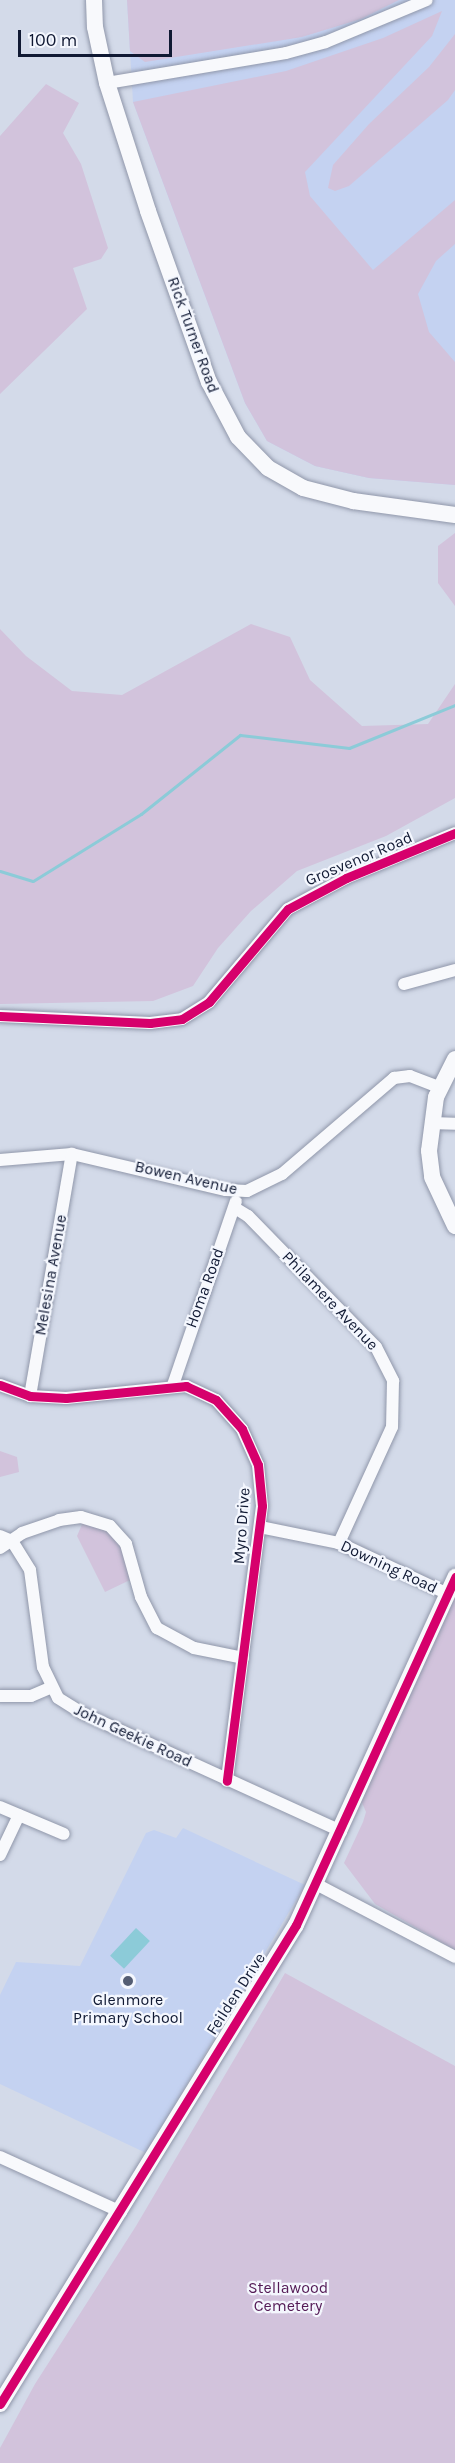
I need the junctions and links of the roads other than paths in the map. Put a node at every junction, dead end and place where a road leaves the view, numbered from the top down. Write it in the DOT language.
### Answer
graph roads {
  1 [pos="94,0"];
  2 [pos="427,0"];
  3 [pos="107,84"];
  4 [pos="455,515"];
  5 [pos="455,834"];
  6 [pos="455,970"];
  7 [pos="404,984"];
  8 [pos="0,1016"];
  9 [pos="455,1059"];
  10 [pos="439,1087"];
  11 [pos="431,1123"];
  12 [pos="455,1124"];
  13 [pos="72,1154"];
  14 [pos="0,1160"];
  15 [pos="238,1191"];
  16 [pos="235,1208"];
  17 [pos="455,1226"];
  18 [pos="0,1385"];
  19 [pos="173,1385"];
  20 [pos="30,1396"];
  21 [pos="260,1527"];
  22 [pos="6,1538"];
  23 [pos="339,1542"];
  24 [pos="0,1548"];
  25 [pos="455,1577"];
  26 [pos="448,1594"];
  27 [pos="243,1658"];
  28 [pos="50,1688"];
  29 [pos="0,1696"];
  30 [pos="228,1781"];
  31 [pos="0,1807"];
  32 [pos="19,1815"];
  33 [pos="341,1831"];
  34 [pos="64,1834"];
  35 [pos="0,1855"];
  36 [pos="316,1884"];
  37 [pos="455,1957"];
  38 [pos="0,2158"];
  39 [pos="121,2212"];
  40 [pos="0,2404"];
  1 -- 3 [label="street, Rick Turner Road"];
  2 -- 3 [label="street"];
  3 -- 4 [label="street, Rick Turner Road"];
  5 -- 8 [label="street, Grosvenor Road"];
  6 -- 7 [label="street"];
  9 -- 10 [label="street"];
  10 -- 11 [label="street"];
  10 -- 15 [label="street, Bowen Avenue"];
  11 -- 12 [label="street"];
  11 -- 17 [label="street"];
  13 -- 14 [label="street, Bowen Avenue"];
  13 -- 15 [label="street, Bowen Avenue"];
  13 -- 20 [label="street, Melesina Avenue"];
  15 -- 16 [label="street, Homa Road"];
  16 -- 19 [label="street, Homa Road"];
  16 -- 23 [label="street, Philamere Avenue"];
  18 -- 20 [label="street, Myro Drive"];
  19 -- 20 [label="street, Myro Drive"];
  19 -- 21 [label="street, Myro Drive"];
  21 -- 23 [label="street, Downing Road"];
  21 -- 27 [label="street, Myro Drive"];
  22 -- 24 [label="street"];
  22 -- 27 [label="street"];
  22 -- 28 [label="street"];
  23 -- 26 [label="street, Downing Road"];
  25 -- 26 [label="street, Feilden Drive"];
  26 -- 33 [label="street, Feilden Drive"];
  27 -- 30 [label="street, Myro Drive"];
  28 -- 29 [label="street"];
  28 -- 30 [label="street, John Geekie Road"];
  30 -- 33 [label="street, John Geekie Road"];
  31 -- 32 [label="street"];
  32 -- 34 [label="street"];
  32 -- 35 [label="street"];
  33 -- 36 [label="street, Feilden Drive"];
  36 -- 37 [label="street"];
  36 -- 39 [label="street, Feilden Drive"];
  38 -- 39 [label="street"];
  39 -- 40 [label="street, Feilden Drive"];
}
